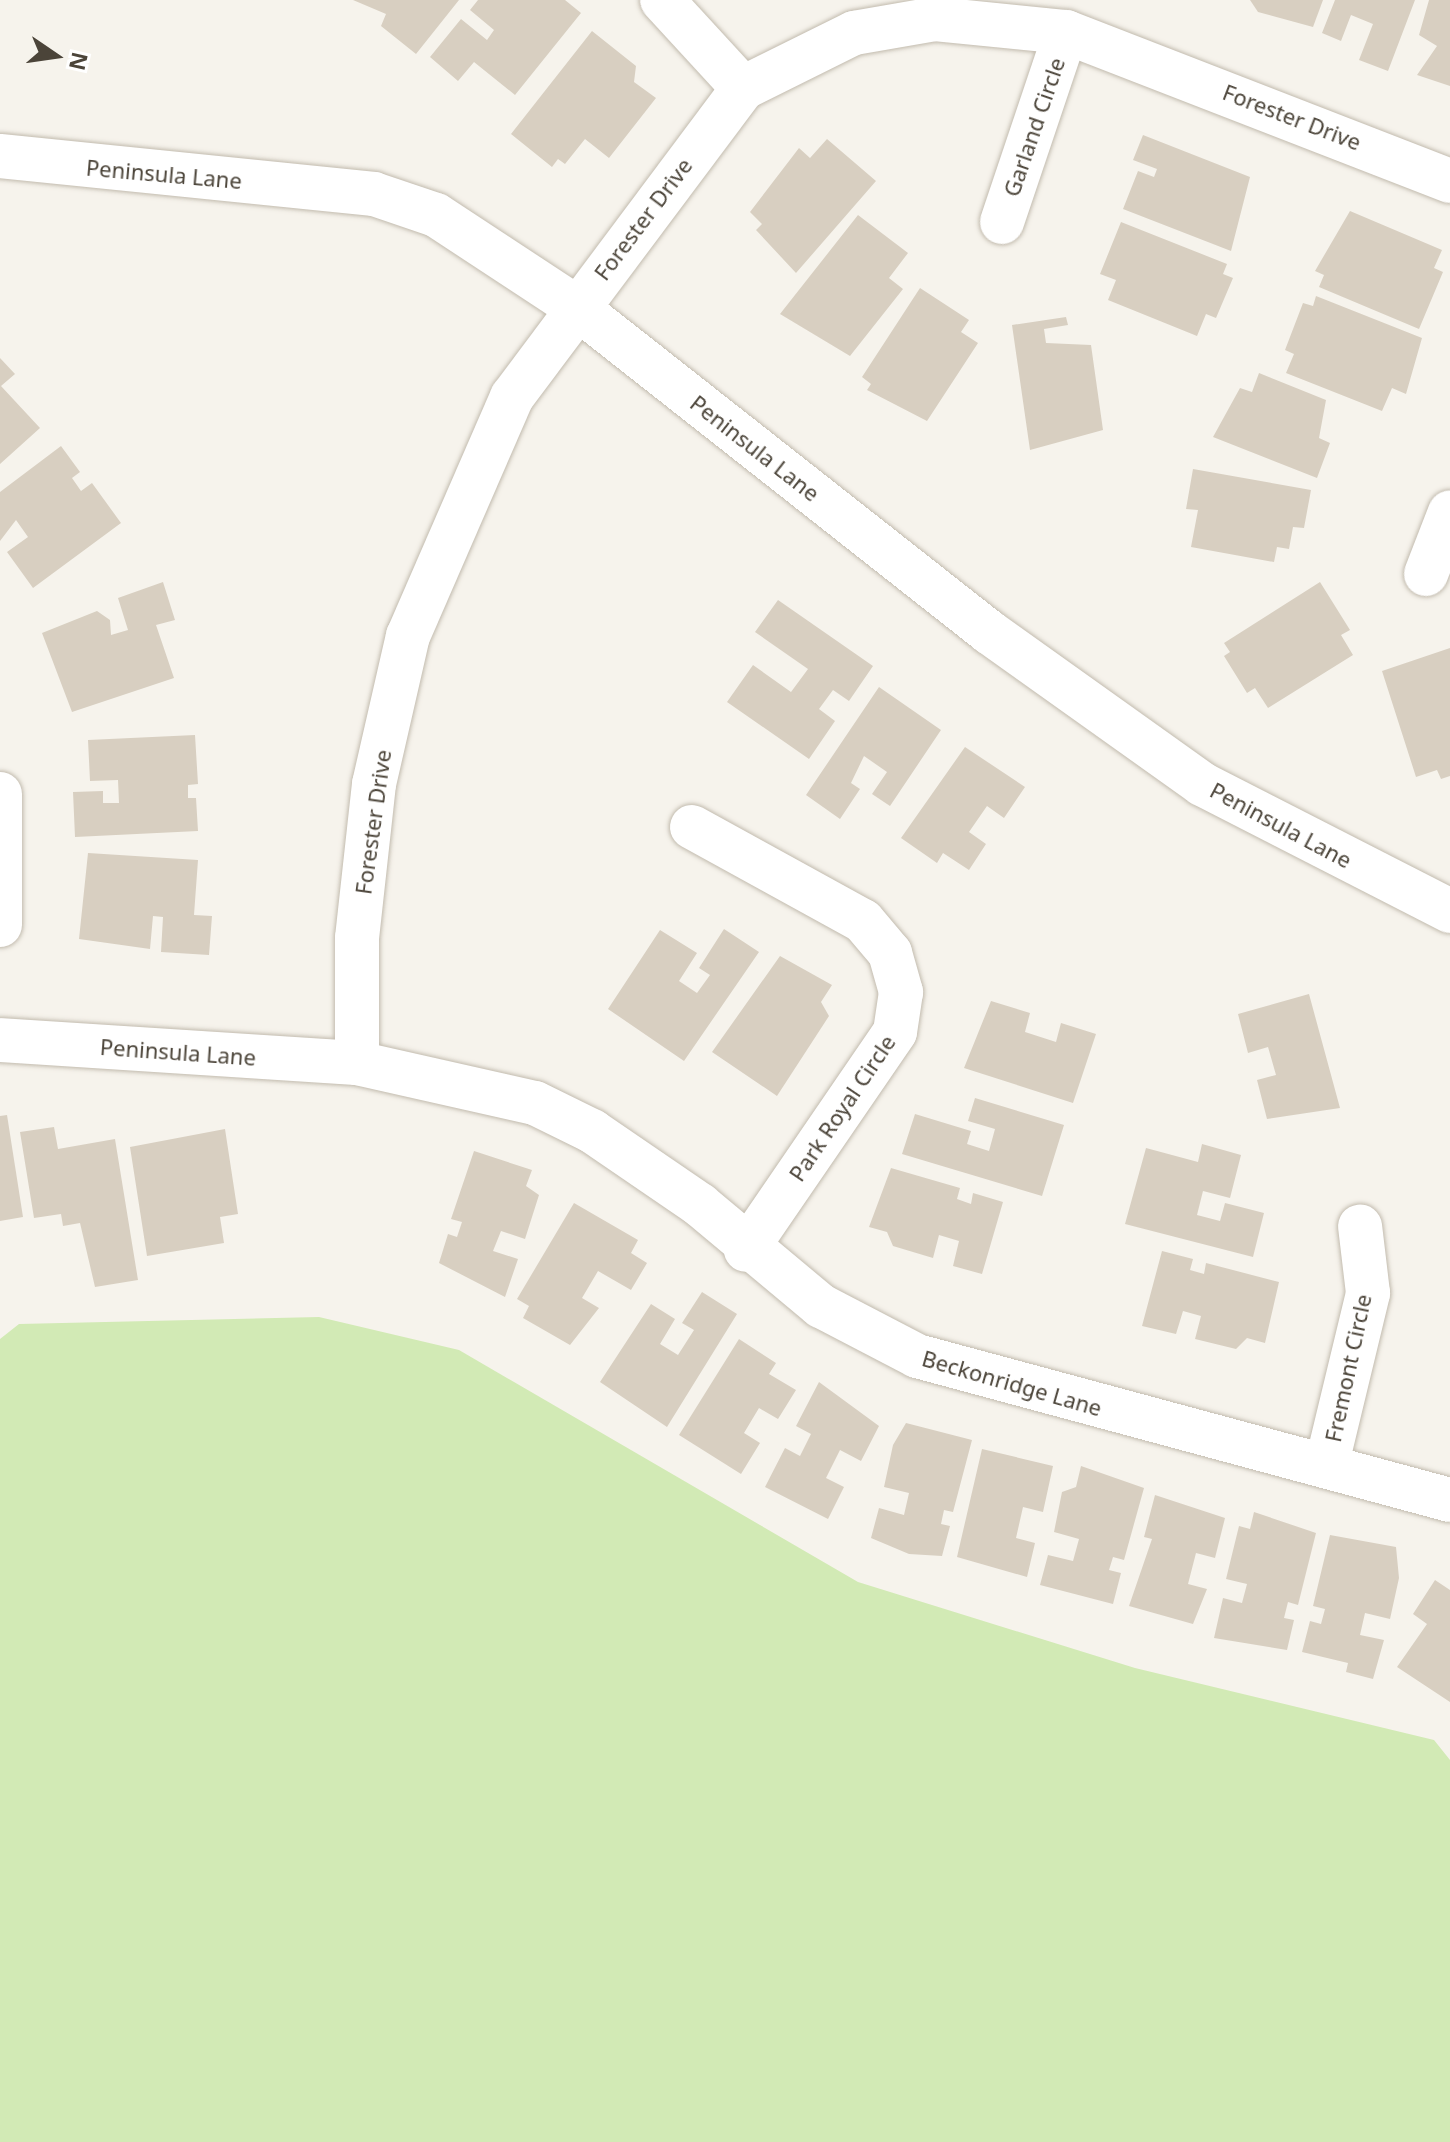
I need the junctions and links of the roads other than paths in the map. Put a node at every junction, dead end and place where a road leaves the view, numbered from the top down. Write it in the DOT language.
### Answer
graph roads {
  1 [pos="662,0"];
  2 [pos="1066,32"];
  3 [pos="743,88"];
  4 [pos="0,156"];
  5 [pos="1450,181"];
  6 [pos="1002,222"];
  7 [pos="576,307"];
  8 [pos="1450,512"];
  9 [pos="1426,574"];
  10 [pos="0,794"];
  11 [pos="692,827"];
  12 [pos="1450,911"];
  13 [pos="0,925"];
  14 [pos="0,1040"];
  15 [pos="357,1063"];
  16 [pos="1360,1226"];
  17 [pos="746,1250"];
  18 [pos="1327,1463"];
  19 [pos="1450,1500"];
  1 -- 3 [label="street"];
  2 -- 3 [label="street, Forester Drive"];
  2 -- 5 [label="street, Forester Drive"];
  2 -- 6 [label="street, Garland Circle"];
  3 -- 7 [label="street, Forester Drive"];
  4 -- 7 [label="street, Peninsula Lane"];
  7 -- 12 [label="street, Peninsula Lane"];
  7 -- 15 [label="street, Forester Drive"];
  8 -- 9 [label="street"];
  10 -- 13 [label="street"];
  11 -- 17 [label="street, Park Royal Circle"];
  14 -- 15 [label="street, Peninsula Lane"];
  15 -- 17 [label="street, Beckonridge Lane"];
  16 -- 18 [label="street, Fremont Circle"];
  17 -- 18 [label="street, Beckonridge Lane"];
  18 -- 19 [label="street, Beckonridge Lane"];
}
